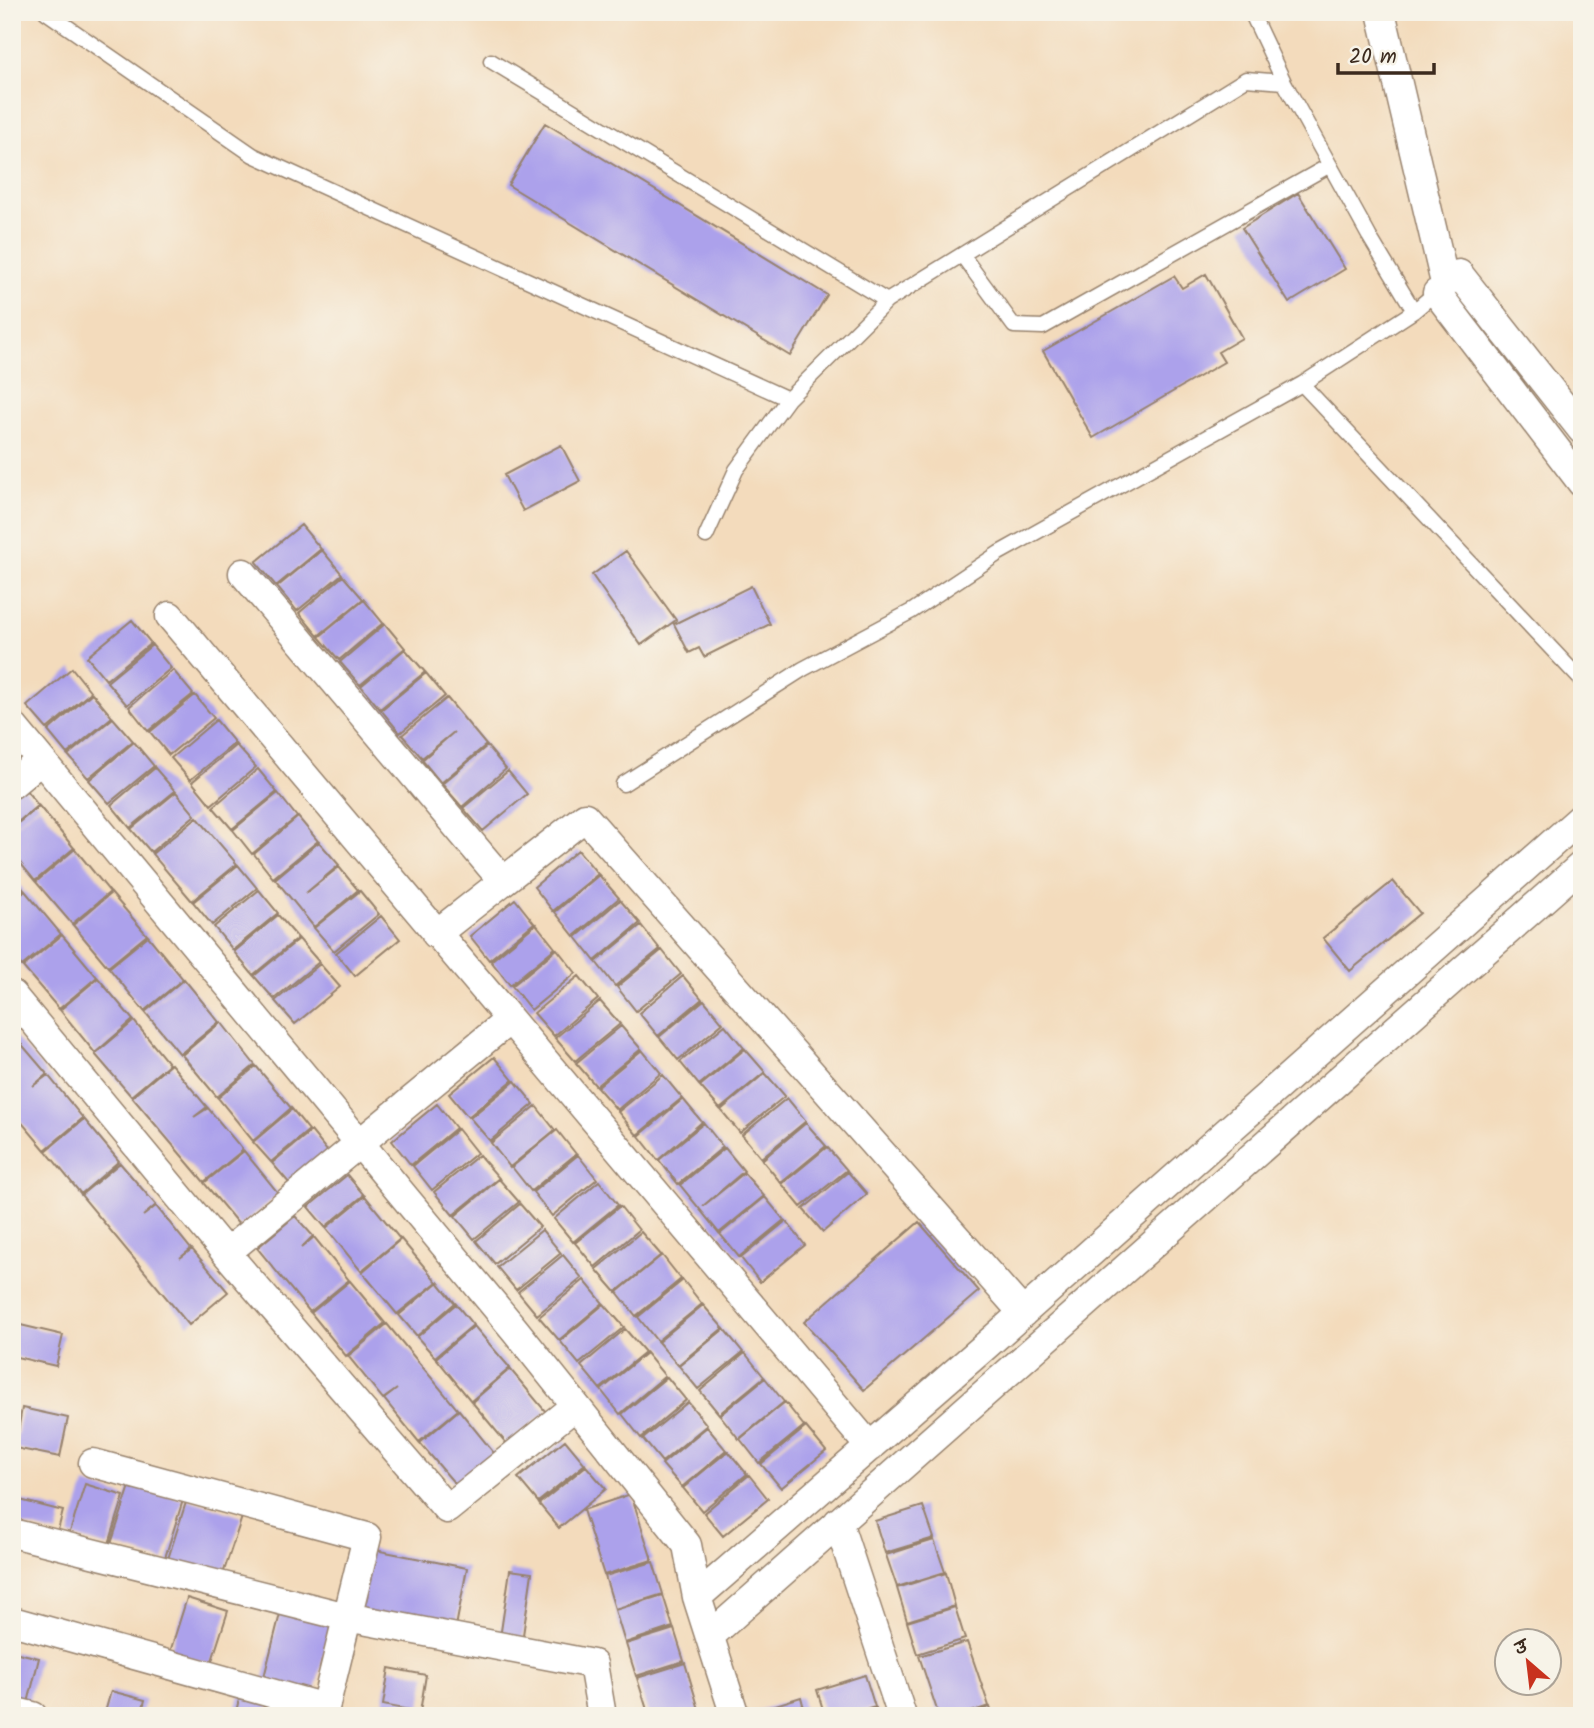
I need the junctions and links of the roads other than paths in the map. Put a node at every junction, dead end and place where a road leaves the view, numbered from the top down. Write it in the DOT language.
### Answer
graph roads {
  1 [pos="46,12"];
  2 [pos="1251,12"];
  3 [pos="1381,12"];
  4 [pos="491,61"];
  5 [pos="1284,82"];
  6 [pos="1329,165"];
  7 [pos="962,255"];
  8 [pos="1447,283"];
  9 [pos="887,301"];
  10 [pos="1414,312"];
  11 [pos="1302,384"];
  12 [pos="788,399"];
  13 [pos="1582,430"];
  14 [pos="1582,483"];
  15 [pos="706,536"];
  16 [pos="243,573"];
  17 [pos="170,616"];
  18 [pos="1582,681"];
  19 [pos="12,725"];
  20 [pos="41,760"];
  21 [pos="12,784"];
  22 [pos="623,784"];
  23 [pos="1582,817"];
  24 [pos="1582,865"];
  25 [pos="503,881"];
  26 [pos="436,934"];
  27 [pos="12,995"];
  28 [pos="508,1021"];
  29 [pos="358,1142"];
  30 [pos="226,1253"];
  31 [pos="1023,1313"];
  32 [pos="575,1406"];
  33 [pos="870,1447"];
  34 [pos="93,1463"];
  35 [pos="838,1522"];
  36 [pos="12,1533"];
  37 [pos="697,1597"];
  38 [pos="347,1617"];
  39 [pos="12,1621"];
  40 [pos="710,1636"];
  41 [pos="12,1711"];
  42 [pos="324,1712"];
  43 [pos="33,1716"];
  44 [pos="602,1716"];
  45 [pos="735,1716"];
  46 [pos="902,1716"];
  1 -- 12 [label="lane"];
  2 -- 5 [label="lane"];
  3 -- 8 [label="street"];
  4 -- 9 [label="lane"];
  5 -- 6 [label="lane"];
  5 -- 7 [label="lane"];
  6 -- 7 [label="lane"];
  6 -- 10 [label="lane"];
  7 -- 9 [label="lane"];
  8 -- 10 [label="lane"];
  8 -- 13 [label="street"];
  8 -- 14 [label="street"];
  9 -- 12 [label="lane"];
  10 -- 11 [label="lane"];
  11 -- 18 [label="lane"];
  11 -- 22 [label="lane"];
  12 -- 15 [label="lane"];
  16 -- 25 [label="street"];
  17 -- 26 [label="street"];
  19 -- 20 [label="street"];
  20 -- 21 [label="street"];
  20 -- 29 [label="street"];
  23 -- 31 [label="street"];
  24 -- 35 [label="street"];
  25 -- 26 [label="street"];
  25 -- 31 [label="street"];
  26 -- 28 [label="street"];
  27 -- 30 [label="street"];
  28 -- 29 [label="street"];
  28 -- 33 [label="street"];
  29 -- 30 [label="street"];
  29 -- 32 [label="street"];
  30 -- 32 [label="street"];
  31 -- 33 [label="street"];
  32 -- 37 [label="street"];
  33 -- 37 [label="street"];
  34 -- 38 [label="street"];
  35 -- 40 [label="street"];
  35 -- 46 [label="street"];
  36 -- 38 [label="street"];
  37 -- 40 [label="street"];
  38 -- 42 [label="street"];
  38 -- 44 [label="street"];
  39 -- 42 [label="street"];
  40 -- 45 [label="street"];
  41 -- 43 [label="street"];
}
